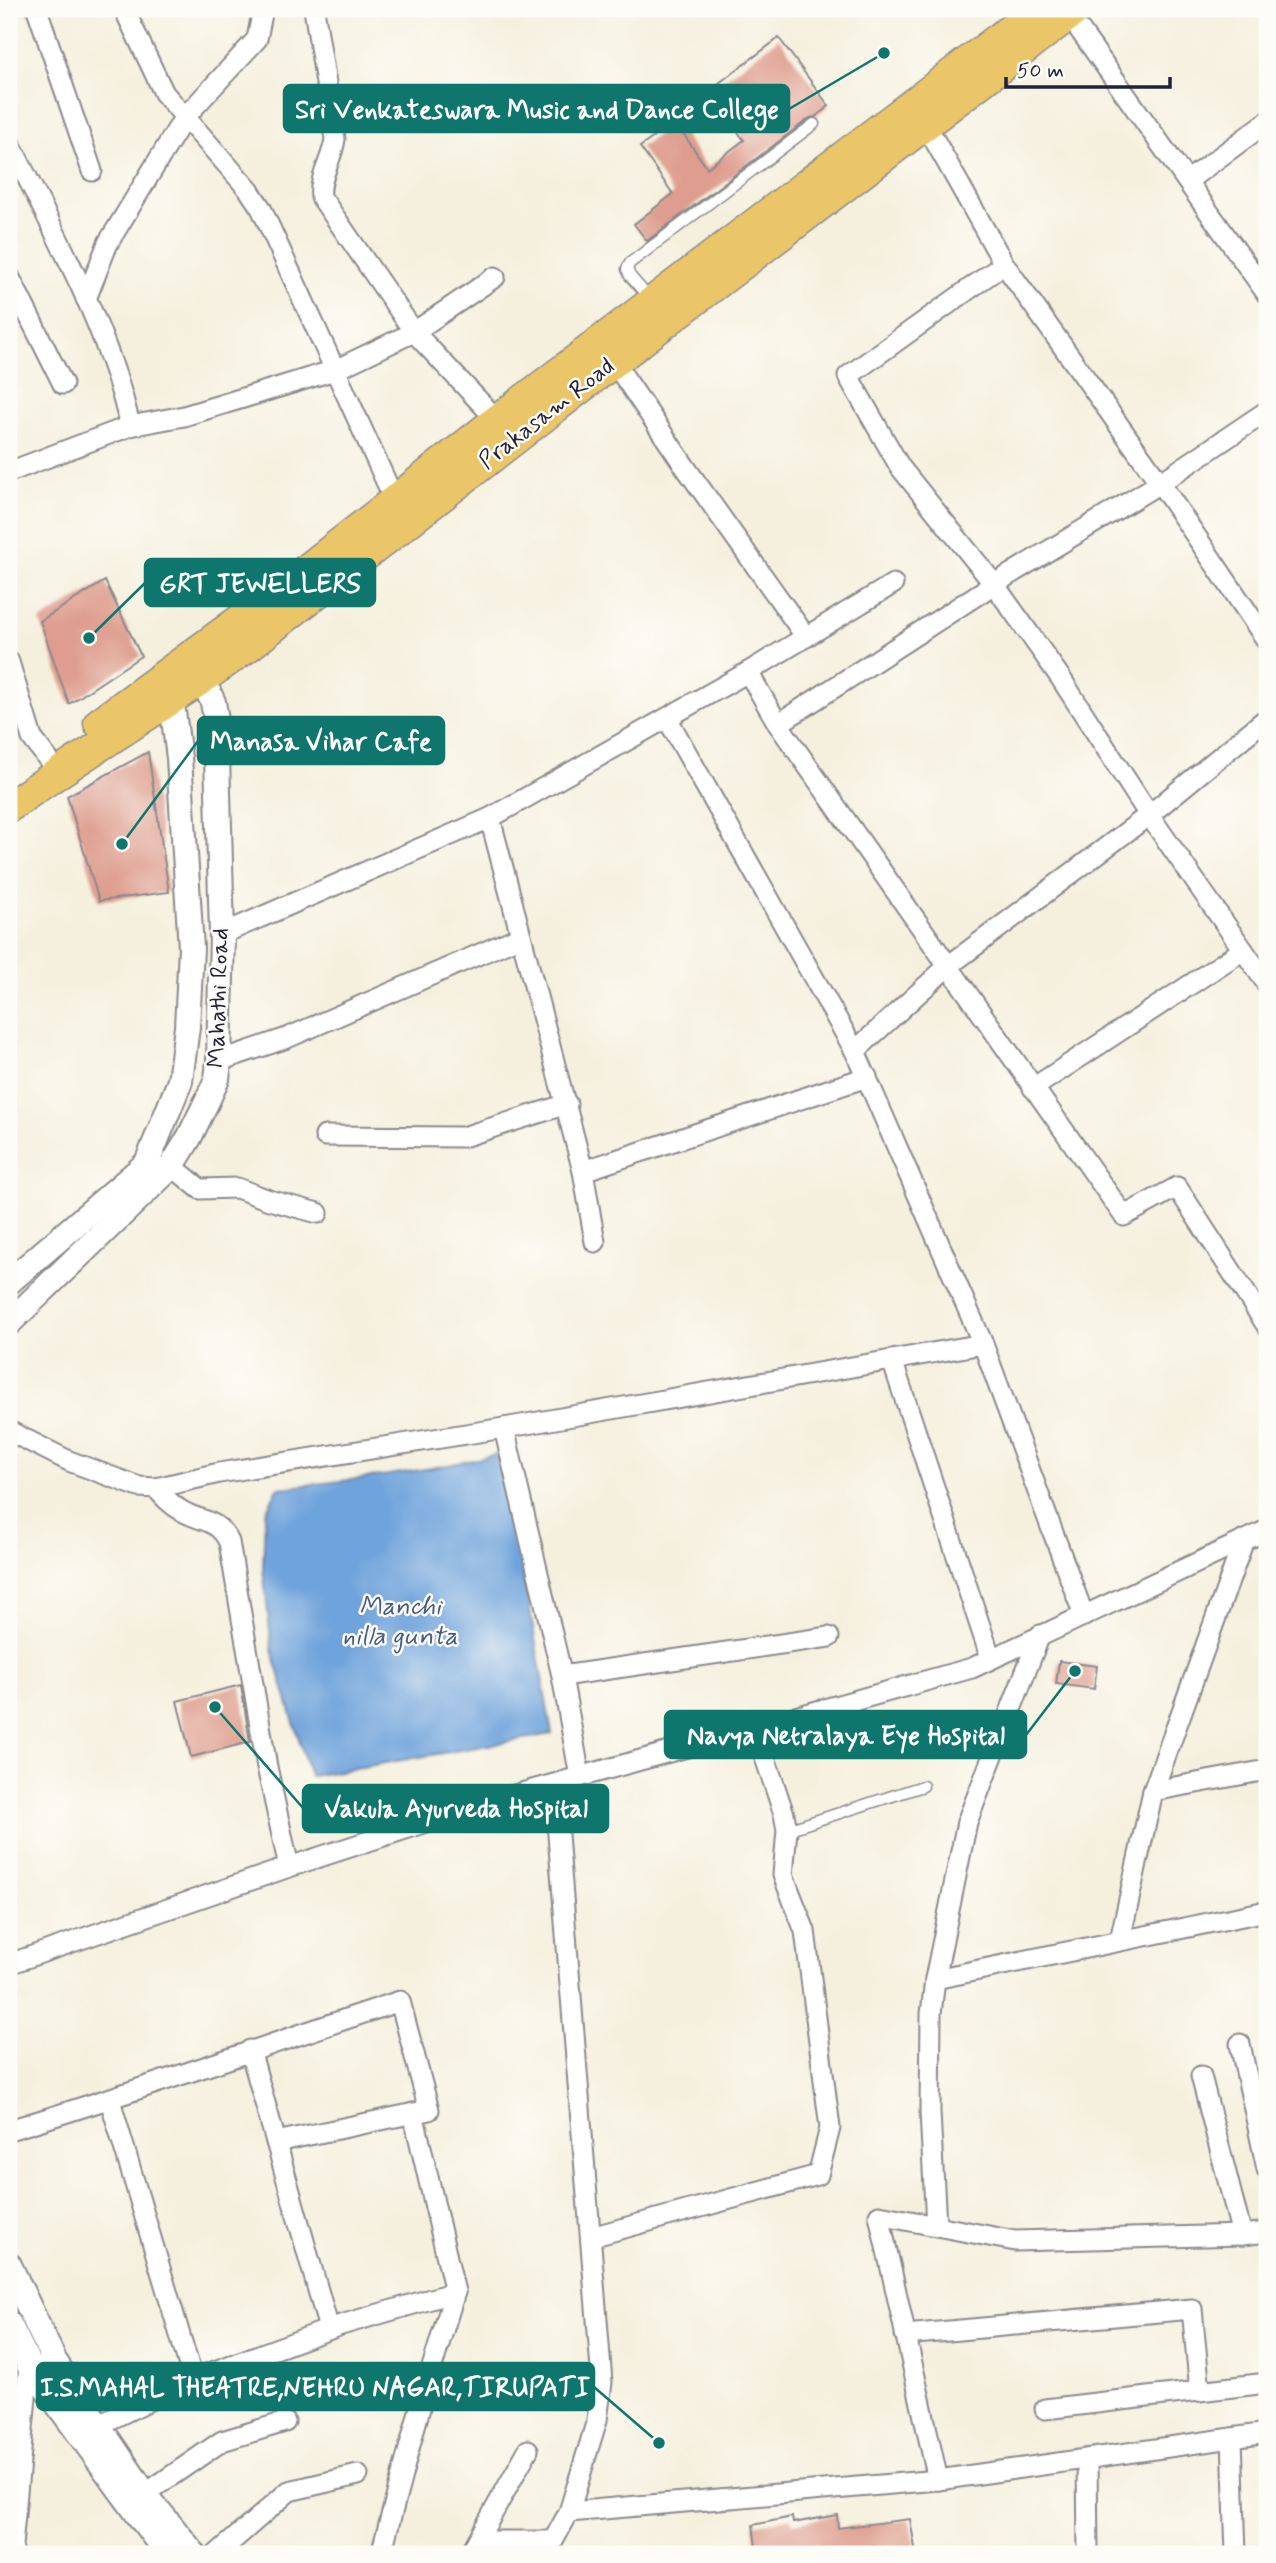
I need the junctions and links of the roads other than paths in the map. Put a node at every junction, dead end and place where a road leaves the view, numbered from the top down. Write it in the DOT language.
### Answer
graph roads {
  1 [pos="37,9"];
  2 [pos="124,9"];
  3 [pos="263,9"];
  4 [pos="314,9"];
  5 [pos="1037,9"];
  6 [pos="1073,12"];
  7 [pos="184,118"];
  8 [pos="1267,122"];
  9 [pos="814,124"];
  10 [pos="926,125"];
  11 [pos="9,141"];
  12 [pos="92,171"];
  13 [pos="1187,181"];
  14 [pos="1004,264"];
  15 [pos="9,276"];
  16 [pos="495,277"];
  17 [pos="1267,293"];
  18 [pos="86,299"];
  19 [pos="652,302"];
  20 [pos="414,332"];
  21 [pos="614,362"];
  22 [pos="335,370"];
  23 [pos="64,384"];
  24 [pos="1267,411"];
  25 [pos="497,420"];
  26 [pos="130,426"];
  27 [pos="9,472"];
  28 [pos="1160,483"];
  29 [pos="394,499"];
  30 [pos="893,584"];
  31 [pos="994,584"];
  32 [pos="806,637"];
  33 [pos="1267,641"];
  34 [pos="9,663"];
  35 [pos="197,668"];
  36 [pos="748,672"];
  37 [pos="164,690"];
  38 [pos="667,718"];
  39 [pos="1267,718"];
  40 [pos="778,724"];
  41 [pos="48,759"];
  42 [pos="9,787"];
  43 [pos="9,807"];
  44 [pos="1149,815"];
  45 [pos="491,818"];
  46 [pos="222,934"];
  47 [pos="521,936"];
  48 [pos="1243,950"];
  49 [pos="947,967"];
  50 [pos="1267,984"];
  51 [pos="855,1051"];
  52 [pos="219,1061"];
  53 [pos="867,1077"];
  54 [pos="1033,1088"];
  55 [pos="567,1104"];
  56 [pos="325,1136"];
  57 [pos="172,1166"];
  58 [pos="583,1171"];
  59 [pos="318,1213"];
  60 [pos="595,1241"];
  61 [pos="9,1282"];
  62 [pos="9,1323"];
  63 [pos="1267,1326"];
  64 [pos="983,1344"];
  65 [pos="891,1360"];
  66 [pos="504,1428"];
  67 [pos="9,1431"];
  68 [pos="156,1488"];
  69 [pos="1267,1530"];
  70 [pos="1244,1540"];
  71 [pos="1084,1616"];
  72 [pos="1040,1635"];
  73 [pos="829,1637"];
  74 [pos="991,1658"];
  75 [pos="562,1676"];
  76 [pos="754,1728"];
  77 [pos="1267,1770"];
  78 [pos="580,1777"];
  79 [pos="554,1785"];
  80 [pos="923,1786"];
  81 [pos="1153,1791"];
  82 [pos="787,1830"];
  83 [pos="289,1867"];
  84 [pos="1267,1911"];
  85 [pos="1120,1940"];
  86 [pos="9,1964"];
  87 [pos="935,1979"];
  88 [pos="1240,2043"];
  89 [pos="250,2050"];
  90 [pos="1201,2076"];
  91 [pos="110,2100"];
  92 [pos="413,2113"];
  93 [pos="9,2130"];
  94 [pos="276,2142"];
  95 [pos="1267,2169"];
  96 [pos="936,2226"];
  97 [pos="1267,2232"];
  98 [pos="1242,2235"];
  99 [pos="591,2237"];
  100 [pos="9,2265"];
  101 [pos="455,2292"];
  102 [pos="9,2325"];
  103 [pos="329,2329"];
  104 [pos="905,2335"];
  105 [pos="55,2362"];
  106 [pos="29,2365"];
  107 [pos="193,2379"];
  108 [pos="1267,2383"];
  109 [pos="1200,2391"];
  110 [pos="1045,2409"];
  111 [pos="285,2421"];
  112 [pos="97,2426"];
  113 [pos="1267,2433"];
  114 [pos="1232,2438"];
  115 [pos="528,2450"];
  116 [pos="1087,2459"];
  117 [pos="358,2475"];
  118 [pos="938,2480"];
  119 [pos="145,2494"];
  120 [pos="569,2512"];
  121 [pos="474,2547"];
  122 [pos="550,2548"];
  123 [pos="14,2554"];
  124 [pos="167,2554"];
  125 [pos="194,2554"];
  126 [pos="217,2554"];
  127 [pos="381,2554"];
  128 [pos="1088,2554"];
  129 [pos="1236,2554"];
  1 -- 12 [label="street"];
  2 -- 7 [label="street"];
  3 -- 7 [label="street"];
  4 -- 20 [label="street"];
  5 -- 19 [label="main road, Prakasam Road"];
  6 -- 10 [label="main road, Prakasam Road"];
  6 -- 13 [label="street"];
  7 -- 18 [label="street"];
  7 -- 22 [label="street"];
  8 -- 13 [label="street"];
  9 -- 19 [label="lane"];
  10 -- 14 [label="street"];
  10 -- 21 [label="main road, Prakasam Road"];
  11 -- 18 [label="street"];
  13 -- 17 [label="street"];
  14 -- 28 [label="street"];
  14 -- 31 [label="street"];
  15 -- 23 [label="street"];
  16 -- 20 [label="street"];
  18 -- 26 [label="street"];
  19 -- 25 [label="main road, Prakasam Road"];
  20 -- 22 [label="street"];
  20 -- 25 [label="street"];
  21 -- 32 [label="street"];
  21 -- 35 [label="main road, Prakasam Road"];
  22 -- 26 [label="street"];
  22 -- 29 [label="street"];
  24 -- 28 [label="street"];
  25 -- 29 [label="main road, Prakasam Road"];
  26 -- 27 [label="street"];
  28 -- 31 [label="street"];
  28 -- 33 [label="street"];
  29 -- 35 [label="main road, Prakasam Road"];
  30 -- 32 [label="street"];
  31 -- 40 [label="street"];
  31 -- 44 [label="street"];
  32 -- 36 [label="street"];
  34 -- 41 [label="street"];
  35 -- 37 [label="main road, Prakasam Road"];
  35 -- 46 [label="street, Mahathi Road"];
  36 -- 38 [label="street"];
  36 -- 40 [label="street"];
  37 -- 41 [label="main road, Prakasam Road"];
  37 -- 43 [label="main road, Prakasam Road"];
  37 -- 61 [label="street, Mahathi Road"];
  38 -- 45 [label="street"];
  38 -- 51 [label="street"];
  39 -- 44 [label="street"];
  40 -- 49 [label="street"];
  41 -- 42 [label="main road, Prakasam Road"];
  44 -- 48 [label="street"];
  44 -- 49 [label="street"];
  45 -- 46 [label="street"];
  45 -- 47 [label="street"];
  46 -- 52 [label="street, Mahathi Road"];
  47 -- 52 [label="street"];
  47 -- 55 [label="street"];
  48 -- 50 [label="street"];
  48 -- 54 [label="street"];
  49 -- 51 [label="street"];
  49 -- 54 [label="street"];
  51 -- 53 [label="street"];
  52 -- 57 [label="street, Mahathi Road"];
  53 -- 58 [label="street"];
  53 -- 64 [label="street"];
  54 -- 63 [label="street"];
  55 -- 56 [label="street"];
  55 -- 58 [label="street"];
  57 -- 59 [label="street"];
  57 -- 62 [label="street, Mahathi Road"];
  58 -- 60 [label="street"];
  64 -- 65 [label="street"];
  64 -- 71 [label="street"];
  65 -- 66 [label="street"];
  65 -- 74 [label="street"];
  66 -- 68 [label="street"];
  66 -- 75 [label="street"];
  67 -- 68 [label="street"];
  68 -- 83 [label="street"];
  69 -- 70 [label="street"];
  70 -- 71 [label="street"];
  70 -- 81 [label="street"];
  71 -- 72 [label="street"];
  72 -- 74 [label="street"];
  72 -- 87 [label="street"];
  73 -- 75 [label="street"];
  74 -- 76 [label="street"];
  75 -- 78 [label="street"];
  76 -- 78 [label="street"];
  76 -- 82 [label="street"];
  77 -- 81 [label="street"];
  78 -- 79 [label="street"];
  79 -- 83 [label="street"];
  79 -- 99 [label="street"];
  80 -- 82 [label="lane"];
  81 -- 85 [label="street"];
  82 -- 99 [label="street"];
  83 -- 86 [label="street"];
  84 -- 85 [label="street"];
  85 -- 87 [label="street"];
  87 -- 96 [label="street"];
  88 -- 95 [label="street"];
  89 -- 91 [label="street"];
  89 -- 92 [label="street"];
  89 -- 94 [label="street"];
  90 -- 98 [label="street"];
  91 -- 93 [label="street"];
  91 -- 107 [label="street"];
  92 -- 94 [label="street"];
  92 -- 101 [label="street"];
  94 -- 103 [label="street"];
  96 -- 98 [label="street"];
  96 -- 104 [label="street"];
  97 -- 98 [label="street"];
  99 -- 120 [label="street"];
  100 -- 105 [label="street"];
  101 -- 103 [label="street"];
  101 -- 127 [label="street"];
  102 -- 106 [label="street"];
  103 -- 107 [label="street"];
  104 -- 109 [label="street"];
  104 -- 118 [label="street"];
  105 -- 106 [label="street"];
  105 -- 112 [label="street"];
  106 -- 123 [label="street"];
  106 -- 124 [label="street"];
  107 -- 112 [label="street"];
  108 -- 109 [label="street"];
  109 -- 110 [label="street"];
  111 -- 119 [label="street"];
  112 -- 119 [label="street"];
  113 -- 114 [label="street"];
  114 -- 116 [label="street"];
  114 -- 129 [label="street"];
  115 -- 121 [label="street"];
  116 -- 118 [label="street"];
  116 -- 128 [label="street"];
  117 -- 126 [label="street"];
  118 -- 120 [label="street"];
  119 -- 125 [label="street"];
  120 -- 122 [label="street"];
  121 -- 122 [label="street"];
}
